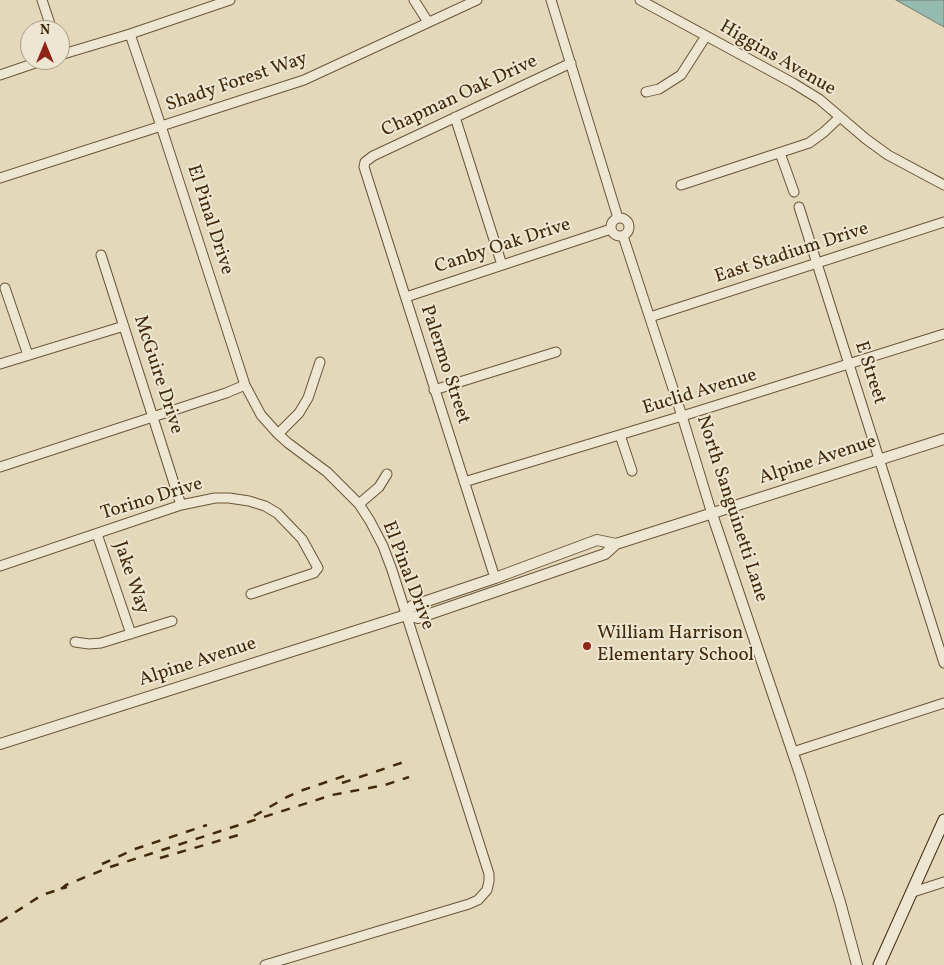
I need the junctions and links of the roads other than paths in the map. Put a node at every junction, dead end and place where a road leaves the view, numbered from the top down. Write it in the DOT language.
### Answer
graph roads {
  1 [pos="42,0"];
  2 [pos="230,0"];
  3 [pos="414,0"];
  4 [pos="477,0"];
  5 [pos="551,0"];
  6 [pos="640,0"];
  7 [pos="49,20"];
  8 [pos="428,22"];
  9 [pos="130,34"];
  10 [pos="706,36"];
  11 [pos="70,52"];
  12 [pos="571,63"];
  13 [pos="20,68"];
  14 [pos="0,75"];
  15 [pos="646,92"];
  16 [pos="840,116"];
  17 [pos="455,117"];
  18 [pos="161,126"];
  19 [pos="780,153"];
  20 [pos="365,162"];
  21 [pos="0,178"];
  22 [pos="681,185"];
  23 [pos="944,185"];
  24 [pos="794,192"];
  25 [pos="799,207"];
  26 [pos="618,218"];
  27 [pos="944,222"];
  28 [pos="611,229"];
  29 [pos="623,236"];
  30 [pos="101,255"];
  31 [pos="816,263"];
  32 [pos="502,265"];
  33 [pos="5,288"];
  34 [pos="406,296"];
  35 [pos="650,317"];
  36 [pos="124,326"];
  37 [pos="944,334"];
  38 [pos="556,352"];
  39 [pos="28,355"];
  40 [pos="320,362"];
  41 [pos="849,363"];
  42 [pos="0,364"];
  43 [pos="245,385"];
  44 [pos="434,390"];
  45 [pos="682,416"];
  46 [pos="153,418"];
  47 [pos="278,434"];
  48 [pos="620,435"];
  49 [pos="944,439"];
  50 [pos="880,459"];
  51 [pos="0,467"];
  52 [pos="632,471"];
  53 [pos="387,474"];
  54 [pos="464,482"];
  55 [pos="359,504"];
  56 [pos="181,505"];
  57 [pos="712,514"];
  58 [pos="97,534"];
  59 [pos="616,544"];
  60 [pos="0,566"];
  61 [pos="495,578"];
  62 [pos="251,594"];
  63 [pos="406,615"];
  64 [pos="172,621"];
  65 [pos="131,634"];
  66 [pos="75,642"];
  67 [pos="944,663"];
  68 [pos="944,703"];
  69 [pos="0,742"];
  70 [pos="793,752"];
  71 [pos="944,820"];
  72 [pos="944,882"];
  73 [pos="912,892"];
  74 [pos="265,965"];
  75 [pos="857,965"];
  76 [pos="879,965"];
  1 -- 7 [label="street"];
  2 -- 9 [label="street"];
  3 -- 8 [label="street"];
  4 -- 8 [label="street, Shady Forest Way"];
  5 -- 12 [label="street"];
  6 -- 10 [label="street, Higgins Avenue"];
  8 -- 18 [label="street, Shady Forest Way"];
  9 -- 11 [label="street"];
  9 -- 18 [label="street, El Pinal Drive"];
  10 -- 15 [label="street"];
  10 -- 16 [label="street, Higgins Avenue"];
  12 -- 17 [label="street, Chapman Oak Drive"];
  12 -- 26 [label="street"];
  13 -- 14 [label="street"];
  16 -- 19 [label="street"];
  16 -- 23 [label="street, Higgins Avenue"];
  17 -- 20 [label="street, Chapman Oak Drive"];
  17 -- 32 [label="street"];
  18 -- 21 [label="street, Shady Forest Way"];
  18 -- 43 [label="street, El Pinal Drive"];
  19 -- 22 [label="street"];
  19 -- 24 [label="street"];
  20 -- 34 [label="street, Palermo Street"];
  25 -- 31 [label="street, E Street"];
  26 -- 28 [label="street"];
  26 -- 29 [label="street"];
  27 -- 31 [label="street, East Stadium Drive"];
  28 -- 29 [label="street"];
  28 -- 32 [label="street, Canby Oak Drive"];
  29 -- 35 [label="street, North Sanguinetti Lane"];
  30 -- 36 [label="street, McGuire Drive"];
  31 -- 35 [label="street, East Stadium Drive"];
  31 -- 41 [label="street, E Street"];
  32 -- 34 [label="street, Canby Oak Drive"];
  33 -- 39 [label="street"];
  34 -- 44 [label="street, Palermo Street"];
  35 -- 45 [label="street, North Sanguinetti Lane"];
  36 -- 39 [label="street"];
  36 -- 46 [label="street, McGuire Drive"];
  37 -- 41 [label="street, Euclid Avenue"];
  38 -- 44 [label="street"];
  39 -- 42 [label="street"];
  40 -- 47 [label="street"];
  41 -- 45 [label="street, Euclid Avenue"];
  41 -- 50 [label="street, E Street"];
  43 -- 46 [label="street"];
  43 -- 47 [label="street, El Pinal Drive"];
  44 -- 54 [label="street, Palermo Street"];
  45 -- 48 [label="street, Euclid Avenue"];
  45 -- 57 [label="street, North Sanguinetti Lane"];
  46 -- 51 [label="street"];
  46 -- 56 [label="street, McGuire Drive"];
  47 -- 55 [label="street, El Pinal Drive"];
  48 -- 52 [label="street"];
  48 -- 54 [label="street, Euclid Avenue"];
  49 -- 50 [label="street, Alpine Avenue"];
  50 -- 57 [label="street, Alpine Avenue"];
  50 -- 67 [label="street, E Street"];
  53 -- 55 [label="street"];
  54 -- 61 [label="street, Palermo Street"];
  55 -- 63 [label="street, El Pinal Drive"];
  56 -- 58 [label="street, Torino Drive"];
  56 -- 62 [label="street, Torino Drive"];
  57 -- 59 [label="street, Alpine Avenue"];
  57 -- 70 [label="street, North Sanguinetti Lane"];
  58 -- 60 [label="street, Torino Drive"];
  58 -- 65 [label="street, Jake Way"];
  59 -- 61 [label="street, Alpine Avenue"];
  59 -- 63 [label="street, Alpine Avenue"];
  61 -- 63 [label="street, Alpine Avenue"];
  63 -- 69 [label="street, Alpine Avenue"];
  63 -- 74 [label="street, El Pinal Drive"];
  64 -- 65 [label="street"];
  65 -- 66 [label="street"];
  68 -- 70 [label="street"];
  70 -- 75 [label="street, North Sanguinetti Lane"];
  71 -- 73 [label="main road"];
  72 -- 73 [label="street"];
  73 -- 76 [label="main road"];
}
